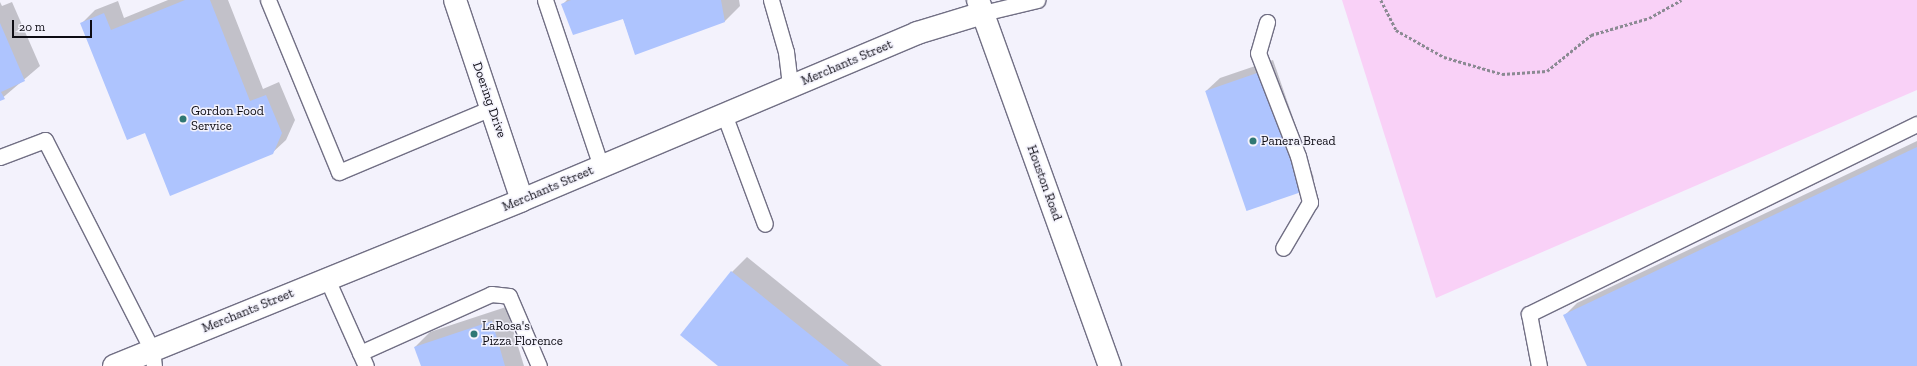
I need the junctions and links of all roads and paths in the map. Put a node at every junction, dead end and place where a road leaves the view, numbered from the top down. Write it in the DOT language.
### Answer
graph roads {
  1 [pos="268,0"];
  2 [pos="455,0"];
  3 [pos="545,0"];
  4 [pos="771,0"];
  5 [pos="1036,0"];
  6 [pos="1381,0"];
  7 [pos="1681,0"];
  8 [pos="981,7"];
  9 [pos="1267,22"];
  10 [pos="790,87"];
  11 [pos="491,108"];
  12 [pos="724,114"];
  13 [pos="1917,124"];
  14 [pos="0,157"];
  15 [pos="601,166"];
  16 [pos="522,200"];
  17 [pos="765,224"];
  18 [pos="1283,248"];
  19 [pos="327,279"];
  20 [pos="153,358"];
  21 [pos="363,360"];
  22 [pos="114,366"];
  23 [pos="539,366"];
  24 [pos="1110,366"];
  25 [pos="1539,366"];
  1 -- 11 [label="lane"];
  2 -- 11 [label="street, Doering Drive"];
  3 -- 15 [label="lane"];
  4 -- 10 [label="lane"];
  5 -- 8 [label="lane"];
  6 -- 7 [label="path"];
  8 -- 10 [label="street, Merchants Street"];
  8 -- 24 [label="street, Houston Road"];
  9 -- 18 [label="lane"];
  10 -- 12 [label="street, Merchants Street"];
  11 -- 16 [label="street, Doering Drive"];
  12 -- 15 [label="street, Merchants Street"];
  12 -- 17 [label="lane"];
  13 -- 25 [label="lane"];
  14 -- 20 [label="lane"];
  15 -- 16 [label="street, Merchants Street"];
  16 -- 19 [label="street, Merchants Street"];
  19 -- 20 [label="street, Merchants Street"];
  19 -- 21 [label="lane"];
  20 -- 22 [label="street, Merchants Street"];
  21 -- 23 [label="lane"];
}
